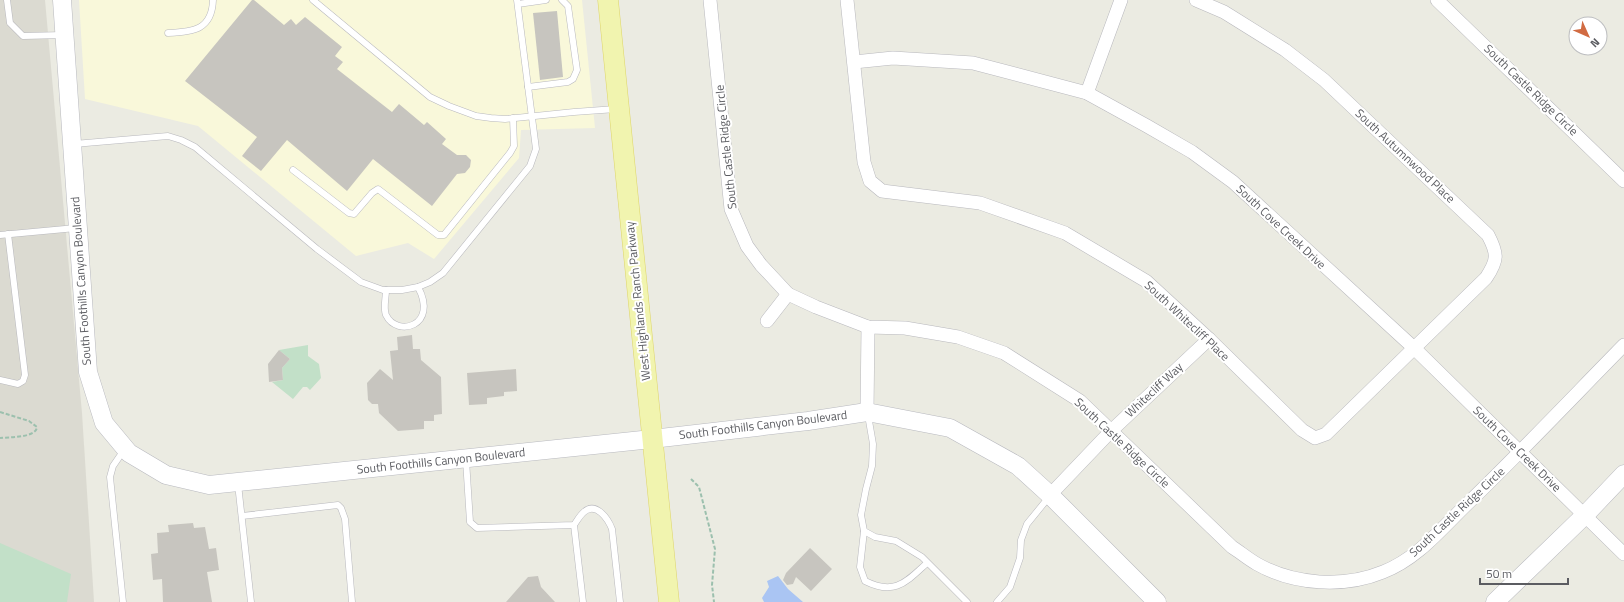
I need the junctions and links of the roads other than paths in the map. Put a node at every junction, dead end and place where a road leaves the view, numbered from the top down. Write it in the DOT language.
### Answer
graph roads {
  1 [pos="7,0"];
  2 [pos="62,0"];
  3 [pos="213,0"];
  4 [pos="313,0"];
  5 [pos="546,0"];
  6 [pos="562,0"];
  7 [pos="608,0"];
  8 [pos="710,0"];
  9 [pos="847,0"];
  10 [pos="1120,0"];
  11 [pos="1196,0"];
  12 [pos="1437,0"];
  13 [pos="517,2"];
  14 [pos="168,33"];
  15 [pos="64,35"];
  16 [pos="854,62"];
  17 [pos="528,87"];
  18 [pos="1087,93"];
  19 [pos="619,109"];
  20 [pos="532,116"];
  21 [pos="513,118"];
  22 [pos="72,144"];
  23 [pos="293,170"];
  24 [pos="1624,181"];
  25 [pos="78,228"];
  26 [pos="8,234"];
  27 [pos="0,235"];
  28 [pos="418,287"];
  29 [pos="386,290"];
  30 [pos="788,294"];
  31 [pos="767,321"];
  32 [pos="868,326"];
  33 [pos="1209,338"];
  34 [pos="1624,344"];
  35 [pos="1414,348"];
  36 [pos="0,380"];
  37 [pos="868,412"];
  38 [pos="1111,431"];
  39 [pos="652,439"];
  40 [pos="125,448"];
  41 [pos="1521,452"];
  42 [pos="466,458"];
  43 [pos="1624,474"];
  44 [pos="238,482"];
  45 [pos="1050,495"];
  46 [pos="1585,515"];
  47 [pos="242,516"];
  48 [pos="574,525"];
  49 [pos="864,531"];
  50 [pos="1624,554"];
  51 [pos="927,563"];
  52 [pos="123,602"];
  53 [pos="251,602"];
  54 [pos="352,602"];
  55 [pos="583,602"];
  56 [pos="620,602"];
  57 [pos="669,602"];
  58 [pos="967,602"];
  59 [pos="997,602"];
  60 [pos="1156,602"];
  61 [pos="1495,602"];
  1 -- 15 [label="lane"];
  2 -- 15 [label="street, South Foothills Canyon Boulevard"];
  3 -- 14 [label="lane"];
  4 -- 21 [label="lane"];
  5 -- 13 [label="lane"];
  6 -- 17 [label="lane"];
  7 -- 19 [label="main road, West Highlands Ranch Parkway"];
  8 -- 30 [label="street, South Castle Ridge Circle"];
  9 -- 16 [label="street"];
  10 -- 18 [label="street"];
  11 -- 35 [label="street, South Autumnwood Place"];
  12 -- 24 [label="street, South Castle Ridge Circle"];
  13 -- 17 [label="lane"];
  15 -- 22 [label="street, South Foothills Canyon Boulevard"];
  16 -- 18 [label="street, South Cove Creek Drive"];
  16 -- 33 [label="street, South Whitecliff Place"];
  17 -- 20 [label="lane"];
  18 -- 35 [label="street, South Cove Creek Drive"];
  19 -- 20 [label="lane"];
  19 -- 39 [label="main road, West Highlands Ranch Parkway"];
  20 -- 21 [label="lane"];
  20 -- 28 [label="lane"];
  21 -- 23 [label="lane"];
  22 -- 25 [label="street, South Foothills Canyon Boulevard"];
  22 -- 29 [label="lane"];
  25 -- 26 [label="lane"];
  25 -- 40 [label="street, South Foothills Canyon Boulevard"];
  26 -- 27 [label="lane"];
  26 -- 36 [label="lane"];
  28 -- 29 [label="lane"];
  28 -- 29 [label="lane"];
  30 -- 31 [label="street"];
  30 -- 32 [label="street, South Castle Ridge Circle"];
  32 -- 37 [label="street"];
  32 -- 38 [label="street, South Castle Ridge Circle"];
  33 -- 35 [label="street, South Whitecliff Place"];
  33 -- 38 [label="street, Whitecliff Way"];
  34 -- 41 [label="street, South Castle Ridge Circle"];
  35 -- 41 [label="street, South Cove Creek Drive"];
  37 -- 39 [label="street, South Foothills Canyon Boulevard"];
  37 -- 45 [label="street, South Foothills Canyon Boulevard"];
  37 -- 49 [label="lane"];
  38 -- 41 [label="street, South Castle Ridge Circle"];
  38 -- 45 [label="street, Whitecliff Way"];
  39 -- 42 [label="street, South Foothills Canyon Boulevard"];
  39 -- 57 [label="main road, West Highlands Ranch Parkway"];
  40 -- 44 [label="street, South Foothills Canyon Boulevard"];
  40 -- 52 [label="lane"];
  41 -- 46 [label="street, South Cove Creek Drive"];
  42 -- 44 [label="street, South Foothills Canyon Boulevard"];
  42 -- 48 [label="lane"];
  43 -- 46 [label="street"];
  44 -- 47 [label="lane"];
  45 -- 59 [label="lane"];
  45 -- 60 [label="street, South Foothills Canyon Boulevard"];
  46 -- 50 [label="street, South Cove Creek Drive"];
  46 -- 61 [label="street"];
  47 -- 53 [label="lane"];
  47 -- 54 [label="lane"];
  48 -- 55 [label="lane"];
  48 -- 56 [label="lane"];
  49 -- 51 [label="lane"];
  49 -- 51 [label="lane"];
  51 -- 58 [label="lane"];
}
